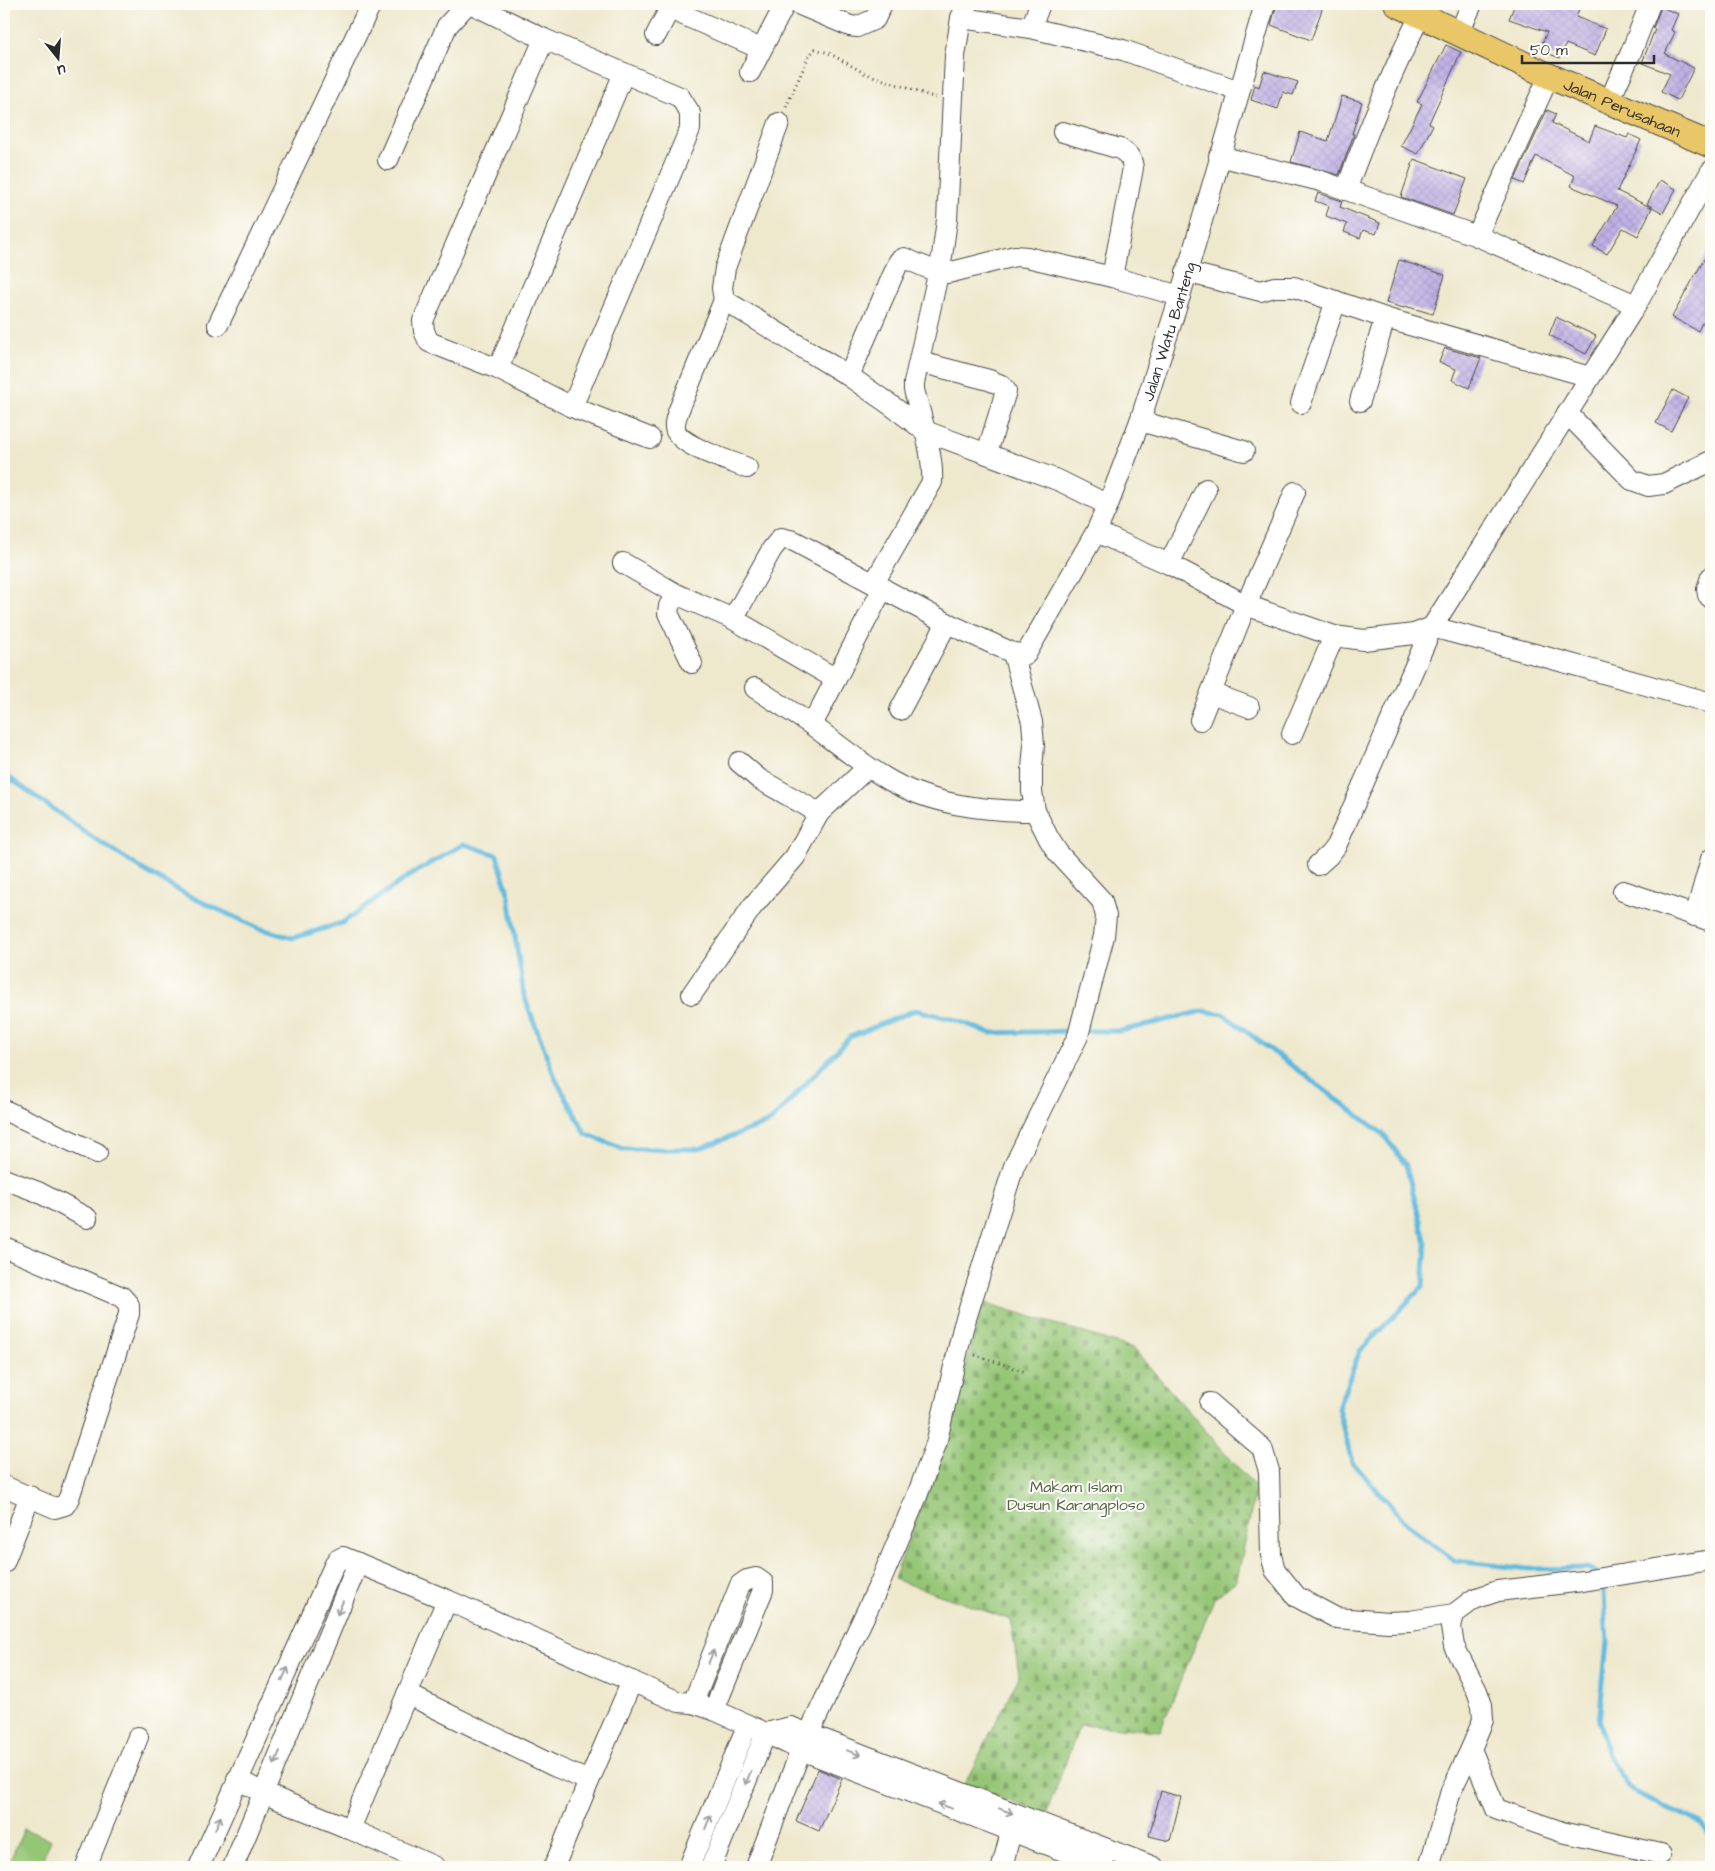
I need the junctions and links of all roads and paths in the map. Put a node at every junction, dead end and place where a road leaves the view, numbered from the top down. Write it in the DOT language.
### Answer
graph roads {
  1 [pos="371,4"];
  2 [pos="467,4"];
  3 [pos="472,4"];
  4 [pos="785,4"];
  5 [pos="798,4"];
  6 [pos="882,4"];
  7 [pos="1040,4"];
  8 [pos="1264,4"];
  9 [pos="1397,4"];
  10 [pos="1472,4"];
  11 [pos="1650,4"];
  12 [pos="671,6"];
  13 [pos="1421,14"];
  14 [pos="968,16"];
  15 [pos="1031,28"];
  16 [pos="1459,33"];
  17 [pos="656,35"];
  18 [pos="544,39"];
  19 [pos="761,49"];
  20 [pos="750,72"];
  21 [pos="624,73"];
  22 [pos="1549,76"];
  23 [pos="1239,91"];
  24 [pos="1609,102"];
  25 [pos="953,104"];
  26 [pos="779,122"];
  27 [pos="1711,127"];
  28 [pos="1062,132"];
  29 [pos="1680,132"];
  30 [pos="1711,146"];
  31 [pos="1220,156"];
  32 [pos="388,160"];
  33 [pos="1711,171"];
  34 [pos="1346,190"];
  35 [pos="1477,236"];
  36 [pos="1186,272"];
  37 [pos="943,273"];
  38 [pos="1112,277"];
  39 [pos="1180,296"];
  40 [pos="724,300"];
  41 [pos="1336,301"];
  42 [pos="1636,305"];
  43 [pos="1385,318"];
  44 [pos="218,325"];
  45 [pos="923,363"];
  46 [pos="498,369"];
  47 [pos="849,376"];
  48 [pos="1590,377"];
  49 [pos="1360,401"];
  50 [pos="1301,403"];
  51 [pos="572,407"];
  52 [pos="1567,413"];
  53 [pos="1140,421"];
  54 [pos="930,433"];
  55 [pos="650,438"];
  56 [pos="1244,450"];
  57 [pos="987,453"];
  58 [pos="1711,461"];
  59 [pos="747,468"];
  60 [pos="1206,489"];
  61 [pos="1295,492"];
  62 [pos="1108,505"];
  63 [pos="1096,532"];
  64 [pos="623,563"];
  65 [pos="1169,564"];
  66 [pos="1711,577"];
  67 [pos="878,586"];
  68 [pos="676,594"];
  69 [pos="1711,598"];
  70 [pos="1246,604"];
  71 [pos="733,619"];
  72 [pos="947,623"];
  73 [pos="1432,628"];
  74 [pos="1334,636"];
  75 [pos="1024,651"];
  76 [pos="692,663"];
  77 [pos="836,680"];
  78 [pos="755,688"];
  79 [pos="1211,693"];
  80 [pos="1711,703"];
  81 [pos="1249,707"];
  82 [pos="900,710"];
  83 [pos="1200,720"];
  84 [pos="812,725"];
  85 [pos="1292,734"];
  86 [pos="739,762"];
  87 [pos="868,767"];
  88 [pos="1035,811"];
  89 [pos="819,813"];
  90 [pos="1711,859"];
  91 [pos="1318,865"];
  92 [pos="1623,892"];
  93 [pos="1703,918"];
  94 [pos="692,994"];
  95 [pos="4,1110"];
  96 [pos="97,1153"];
  97 [pos="4,1179"];
  98 [pos="87,1218"];
  99 [pos="4,1248"];
  100 [pos="958,1349"];
  101 [pos="1026,1372"];
  102 [pos="1210,1403"];
  103 [pos="4,1486"];
  104 [pos="30,1496"];
  105 [pos="1711,1560"];
  106 [pos="4,1563"];
  107 [pos="358,1563"];
  108 [pos="447,1600"];
  109 [pos="1454,1614"];
  110 [pos="632,1681"];
  111 [pos="407,1694"];
  112 [pos="693,1703"];
  113 [pos="714,1710"];
  114 [pos="747,1726"];
  115 [pos="766,1733"];
  116 [pos="138,1737"];
  117 [pos="805,1743"];
  118 [pos="1472,1749"];
  119 [pos="237,1780"];
  120 [pos="589,1781"];
  121 [pos="263,1793"];
  122 [pos="350,1829"];
  123 [pos="1011,1832"];
  124 [pos="1661,1854"];
  125 [pos="86,1867"];
  126 [pos="199,1867"];
  127 [pos="234,1867"];
  128 [pos="435,1867"];
  129 [pos="554,1867"];
  130 [pos="689,1867"];
  131 [pos="711,1867"];
  132 [pos="756,1867"];
  133 [pos="1002,1867"];
  134 [pos="1105,1867"];
  135 [pos="1154,1867"];
  136 [pos="1428,1867"];
  1 -- 44 [label="street"];
  2 -- 32 [label="street"];
  3 -- 18 [label="street"];
  4 -- 19 [label="street"];
  5 -- 6 [label="street"];
  7 -- 15 [label="street"];
  8 -- 23 [label="street, Jalan Watu Banteng"];
  9 -- 13 [label="main road, Jalan Perusahaan"];
  10 -- 16 [label="street"];
  11 -- 24 [label="street"];
  12 -- 17 [label="street"];
  12 -- 19 [label="street"];
  13 -- 16 [label="main road, Jalan Perusahaan"];
  13 -- 34 [label="street"];
  14 -- 15 [label="street"];
  14 -- 25 [label="street"];
  15 -- 23 [label="street"];
  16 -- 22 [label="main road, Jalan Perusahaan"];
  18 -- 21 [label="street"];
  18 -- 46 [label="street"];
  19 -- 20 [label="street"];
  21 -- 46 [label="street"];
  21 -- 51 [label="street"];
  22 -- 24 [label="main road, Jalan Perusahaan"];
  22 -- 35 [label="street"];
  23 -- 31 [label="street, Jalan Watu Banteng"];
  24 -- 29 [label="main road, Jalan Perusahaan"];
  25 -- 26 [label="path"];
  25 -- 37 [label="street"];
  26 -- 40 [label="street"];
  27 -- 29 [label="main road"];
  28 -- 38 [label="street"];
  29 -- 30 [label="main road, Jalan Perusahaan"];
  31 -- 34 [label="street"];
  31 -- 36 [label="street, Jalan Watu Banteng"];
  33 -- 42 [label="street"];
  34 -- 35 [label="street"];
  35 -- 42 [label="street"];
  36 -- 39 [label="street, Jalan Watu Banteng"];
  36 -- 41 [label="street"];
  37 -- 38 [label="street"];
  37 -- 45 [label="street"];
  37 -- 47 [label="street"];
  38 -- 39 [label="street"];
  39 -- 53 [label="street, Jalan Watu Banteng"];
  40 -- 47 [label="street"];
  40 -- 59 [label="street"];
  41 -- 43 [label="street"];
  41 -- 50 [label="street"];
  42 -- 48 [label="street"];
  43 -- 48 [label="street"];
  43 -- 49 [label="street"];
  45 -- 54 [label="street"];
  45 -- 57 [label="street"];
  46 -- 51 [label="street"];
  47 -- 54 [label="street"];
  48 -- 52 [label="street"];
  51 -- 55 [label="street"];
  52 -- 58 [label="street"];
  52 -- 73 [label="street"];
  53 -- 56 [label="street"];
  53 -- 62 [label="street, Jalan Watu Banteng"];
  54 -- 57 [label="street"];
  54 -- 67 [label="street"];
  57 -- 62 [label="street"];
  60 -- 65 [label="street"];
  61 -- 70 [label="street"];
  62 -- 63 [label="street, Jalan Watu Banteng"];
  63 -- 65 [label="street"];
  63 -- 75 [label="street, Jalan Watu Banteng"];
  64 -- 68 [label="street"];
  65 -- 70 [label="street"];
  66 -- 69 [label="street"];
  67 -- 71 [label="street"];
  67 -- 72 [label="street"];
  67 -- 77 [label="street"];
  68 -- 71 [label="street"];
  68 -- 76 [label="street"];
  70 -- 74 [label="street"];
  70 -- 79 [label="street"];
  71 -- 77 [label="street"];
  72 -- 75 [label="street"];
  72 -- 82 [label="street"];
  73 -- 74 [label="street"];
  73 -- 80 [label="street"];
  73 -- 91 [label="street"];
  74 -- 85 [label="street"];
  75 -- 88 [label="street"];
  77 -- 84 [label="street"];
  78 -- 84 [label="street"];
  79 -- 81 [label="street"];
  79 -- 83 [label="street"];
  84 -- 87 [label="street"];
  86 -- 89 [label="street"];
  87 -- 88 [label="street"];
  87 -- 89 [label="street"];
  88 -- 100 [label="street"];
  89 -- 94 [label="street"];
  90 -- 93 [label="street"];
  92 -- 93 [label="street"];
  95 -- 96 [label="street"];
  97 -- 98 [label="street"];
  99 -- 104 [label="street"];
  100 -- 101 [label="path"];
  100 -- 117 [label="street"];
  102 -- 109 [label="street"];
  103 -- 104 [label="street"];
  104 -- 106 [label="street"];
  105 -- 109 [label="street"];
  107 -- 108 [label="street"];
  119 -- 107 [label="street, one-way"];
  107 -- 121 [label="street, one-way"];
  108 -- 110 [label="street"];
  108 -- 111 [label="street"];
  109 -- 118 [label="street"];
  110 -- 112 [label="street"];
  110 -- 120 [label="street"];
  111 -- 120 [label="street"];
  111 -- 122 [label="street"];
  112 -- 113 [label="street"];
  112 -- 113 [label="street, one-way"];
  113 -- 114 [label="street"];
  114 -- 115 [label="street"];
  130 -- 114 [label="street, one-way"];
  115 -- 117 [label="street"];
  115 -- 131 [label="street, one-way"];
  116 -- 125 [label="street"];
  123 -- 117 [label="street, one-way"];
  117 -- 132 [label="street"];
  117 -- 135 [label="street, one-way"];
  118 -- 124 [label="street"];
  118 -- 136 [label="street"];
  119 -- 121 [label="street"];
  126 -- 119 [label="street, one-way"];
  120 -- 129 [label="street"];
  121 -- 122 [label="street"];
  121 -- 127 [label="street"];
  122 -- 128 [label="street"];
  123 -- 133 [label="street"];
  123 -- 134 [label="street"];
}
